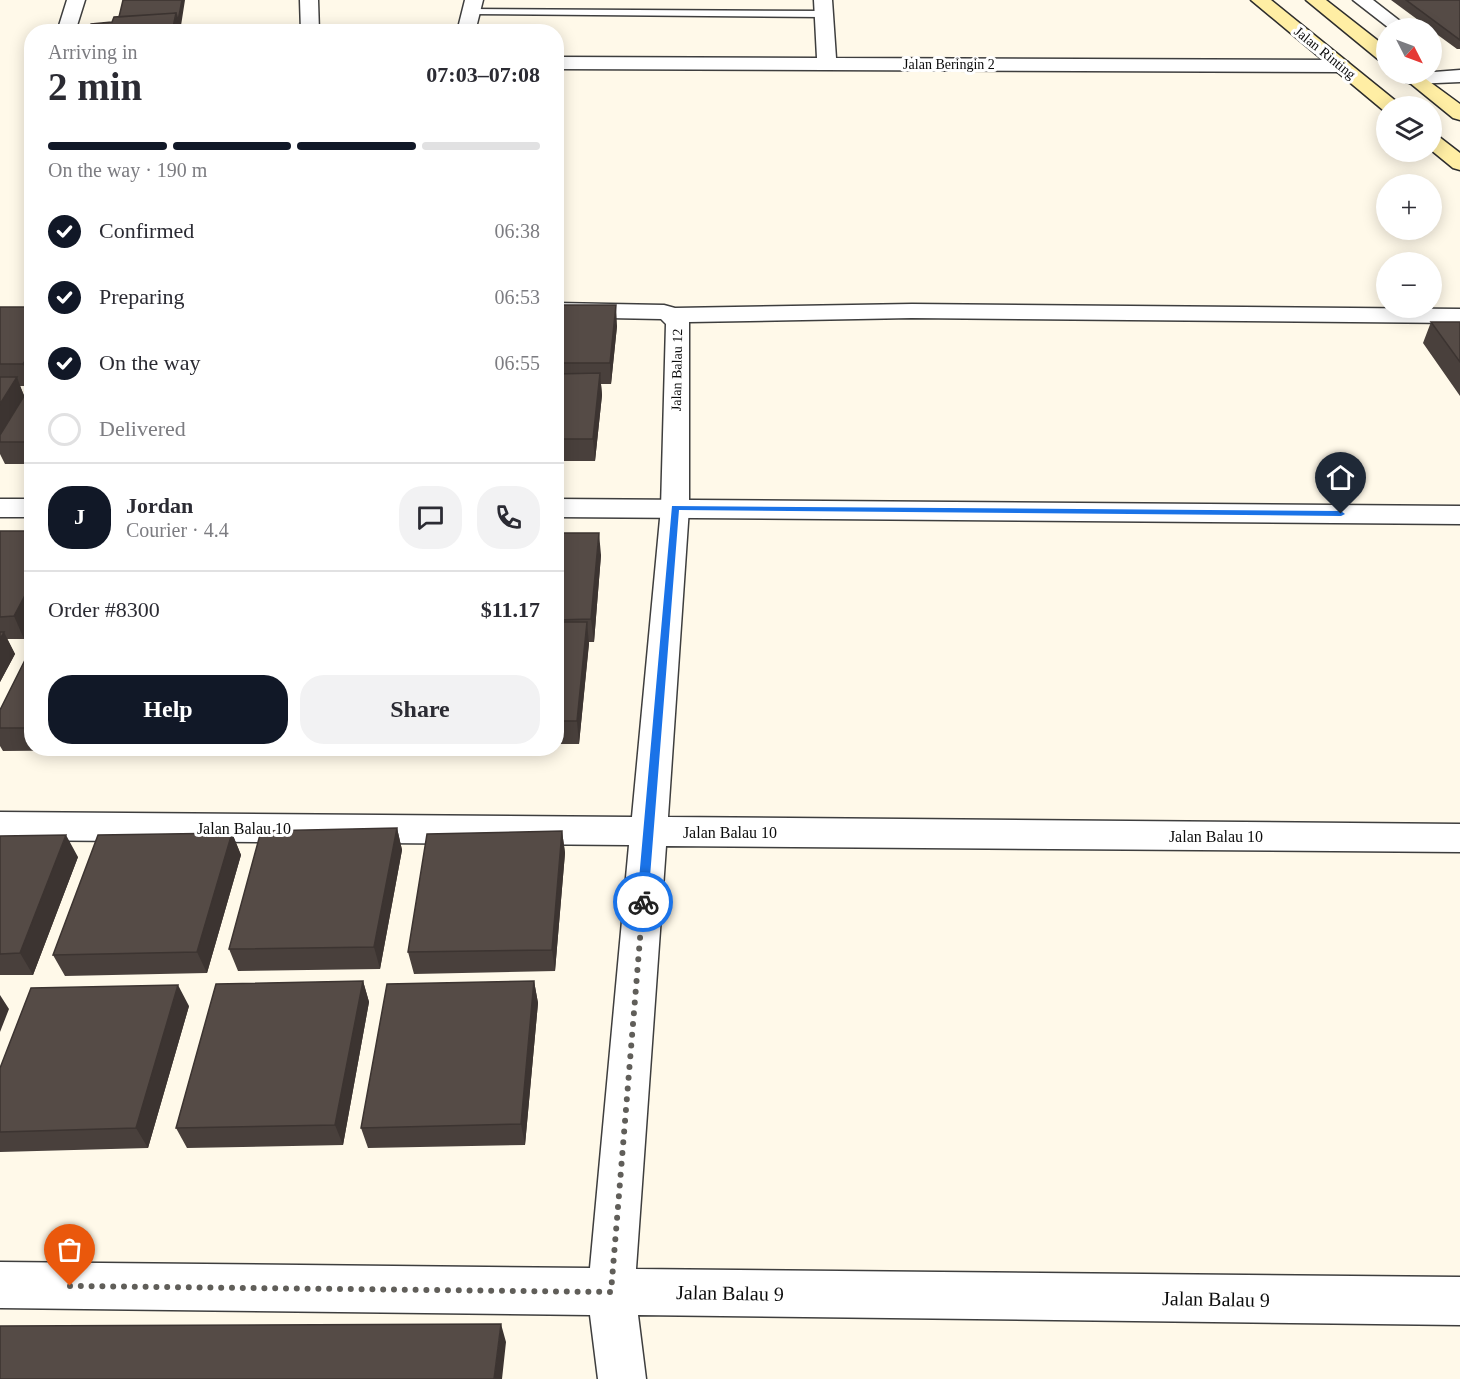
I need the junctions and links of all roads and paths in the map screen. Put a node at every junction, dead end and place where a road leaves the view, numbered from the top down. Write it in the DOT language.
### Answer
graph roads {
  1 [pos="76,0"];
  2 [pos="309,0"];
  3 [pos="1260,0"];
  4 [pos="1315,0"];
  5 [pos="1362,0"];
  6 [pos="472,6"];
  7 [pos="823,7"];
  8 [pos="1386,18"];
  9 [pos="68,24"];
  10 [pos="310,24"];
  11 [pos="468,24"];
  12 [pos="1376,48"];
  13 [pos="1442,62"];
  14 [pos="564,63"];
  15 [pos="827,64"];
  16 [pos="1341,66"];
  17 [pos="1442,77"];
  18 [pos="1458,78"];
  19 [pos="1421,84"];
  20 [pos="1378,96"];
  21 [pos="1460,114"];
  22 [pos="1442,149"];
  23 [pos="1460,164"];
  24 [pos="564,310"];
  25 [pos="672,315"];
  26 [pos="1460,316"];
  27 [pos="0,508"];
  28 [pos="24,508"];
  29 [pos="564,508"];
  30 [pos="675,508"];
  31 [pos="1460,515"];
  32 [pos="0,826"];
  33 [pos="648,831"];
  34 [pos="1460,838"];
  35 [pos="0,1286"];
  36 [pos="611,1292"];
  37 [pos="1460,1301"];
  38 [pos="622,1379"];
  1 -- 9 [label="street"];
  2 -- 10 [label="street"];
  3 -- 16 [label="main road, Jalan Rinting"];
  4 -- 12 [label="main road"];
  5 -- 8 [label="street"];
  6 -- 7 [label="lane"];
  6 -- 11 [label="street"];
  7 -- 15 [label="street"];
  13 -- 18 [label="street"];
  14 -- 15 [label="street, Jalan Beringin 2"];
  15 -- 16 [label="street, Jalan Beringin 2"];
  16 -- 20 [label="main road, Jalan Rinting"];
  17 -- 18 [label="street"];
  19 -- 21 [label="main road"];
  22 -- 23 [label="main road"];
  24 -- 25 [label="street, Jalan Balau 12"];
  25 -- 26 [label="street"];
  25 -- 30 [label="street, Jalan Balau 12"];
  27 -- 28 [label="street"];
  29 -- 30 [label="street"];
  30 -- 31 [label="street"];
  30 -- 33 [label="street, Jalan Balau 12"];
  32 -- 33 [label="street, Jalan Balau 10"];
  33 -- 34 [label="street, Jalan Balau 10"];
  33 -- 36 [label="street, Jalan Balau 12"];
  35 -- 36 [label="street, Jalan Balau 9"];
  36 -- 37 [label="street, Jalan Balau 9"];
  36 -- 38 [label="street, Jalan Balau 12"];
}
